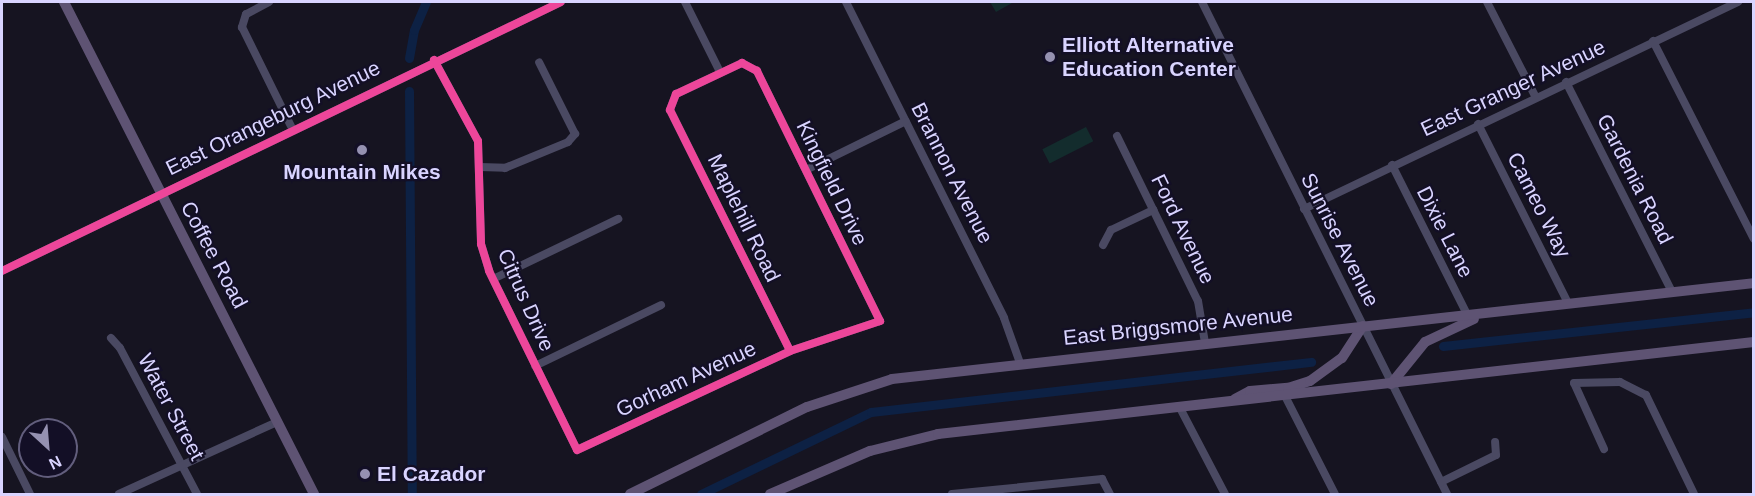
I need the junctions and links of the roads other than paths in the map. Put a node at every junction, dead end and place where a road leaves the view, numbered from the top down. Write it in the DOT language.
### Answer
graph roads {
  1 [pos="64,2"];
  2 [pos="269,2"];
  3 [pos="561,2"];
  4 [pos="686,2"];
  5 [pos="846,2"];
  6 [pos="1202,2"];
  7 [pos="1487,2"];
  8 [pos="1738,2"];
  9 [pos="1653,41"];
  10 [pos="434,60"];
  11 [pos="539,62"];
  12 [pos="720,72"];
  13 [pos="1566,82"];
  14 [pos="1535,96"];
  15 [pos="906,121"];
  16 [pos="1478,124"];
  17 [pos="292,128"];
  18 [pos="1117,135"];
  19 [pos="1392,165"];
  20 [pos="480,166"];
  21 [pos="806,170"];
  22 [pos="159,193"];
  23 [pos="1153,210"];
  24 [pos="1304,210"];
  25 [pos="618,219"];
  26 [pos="1754,239"];
  27 [pos="1103,245"];
  28 [pos="2,271"];
  29 [pos="493,279"];
  30 [pos="1754,283"];
  31 [pos="1672,292"];
  32 [pos="1568,303"];
  33 [pos="661,305"];
  34 [pos="1515,309"];
  35 [pos="1467,314"];
  36 [pos="880,321"];
  37 [pos="1363,326"];
  38 [pos="111,338"];
  39 [pos="1205,342"];
  40 [pos="1754,342"];
  41 [pos="790,351"];
  42 [pos="1020,363"];
  43 [pos="535,366"];
  44 [pos="1391,384"];
  45 [pos="1285,396"];
  46 [pos="1229,402"];
  47 [pos="1180,408"];
  48 [pos="277,422"];
  49 [pos="2,437"];
  50 [pos="1495,442"];
  51 [pos="576,450"];
  52 [pos="1604,450"];
  53 [pos="182,465"];
  54 [pos="1441,482"];
  55 [pos="30,495"];
  56 [pos="119,495"];
  57 [pos="196,495"];
  58 [pos="314,495"];
  59 [pos="630,495"];
  60 [pos="770,495"];
  61 [pos="952,495"];
  62 [pos="1110,495"];
  63 [pos="1225,495"];
  64 [pos="1335,495"];
  65 [pos="1447,495"];
  66 [pos="1694,495"];
  1 -- 22 [label="main road, Coffee Road"];
  2 -- 17 [label="street"];
  3 -- 10 [label="street, East Orangeburg Avenue"];
  4 -- 12 [label="street"];
  5 -- 15 [label="street, Brannon Avenue"];
  6 -- 24 [label="street, Sunrise Avenue"];
  7 -- 14 [label="street"];
  8 -- 9 [label="street, East Granger Avenue"];
  9 -- 13 [label="street, East Granger Avenue"];
  9 -- 26 [label="street"];
  10 -- 17 [label="street, East Orangeburg Avenue"];
  10 -- 20 [label="street, Citrus Drive"];
  11 -- 20 [label="street"];
  12 -- 21 [label="street, Kingfield Drive"];
  12 -- 41 [label="street, Maplehill Road"];
  13 -- 14 [label="street, East Granger Avenue"];
  13 -- 31 [label="street, Gardenia Road"];
  14 -- 16 [label="street, East Granger Avenue"];
  15 -- 21 [label="street"];
  15 -- 42 [label="street, Brannon Avenue"];
  16 -- 19 [label="street, East Granger Avenue"];
  16 -- 32 [label="street, Cameo Way"];
  17 -- 22 [label="street, East Orangeburg Avenue"];
  18 -- 23 [label="street, Ford Avenue"];
  19 -- 24 [label="street, East Granger Avenue"];
  19 -- 35 [label="street, Dixie Lane"];
  20 -- 29 [label="street, Citrus Drive"];
  21 -- 36 [label="street, Kingfield Drive"];
  22 -- 28 [label="street, East Orangeburg Avenue"];
  22 -- 48 [label="main road, Coffee Road"];
  23 -- 27 [label="street"];
  23 -- 39 [label="street, Ford Avenue"];
  24 -- 37 [label="street, Sunrise Avenue"];
  25 -- 29 [label="street"];
  29 -- 43 [label="street, Citrus Drive"];
  30 -- 31 [label="main road, East Briggsmore Avenue"];
  31 -- 32 [label="main road, East Briggsmore Avenue"];
  32 -- 34 [label="main road, East Briggsmore Avenue"];
  33 -- 43 [label="street"];
  34 -- 35 [label="main road, East Briggsmore Avenue"];
  34 -- 44 [label="main road"];
  35 -- 37 [label="main road, East Briggsmore Avenue"];
  36 -- 41 [label="street, Gorham Avenue"];
  37 -- 39 [label="main road, East Briggsmore Avenue"];
  37 -- 44 [label="street, Sunrise Avenue"];
  37 -- 46 [label="main road"];
  38 -- 53 [label="street, Water Street"];
  39 -- 42 [label="main road, East Briggsmore Avenue"];
  40 -- 44 [label="main road"];
  41 -- 51 [label="street, Gorham Avenue"];
  42 -- 59 [label="main road, East Briggsmore Avenue"];
  43 -- 51 [label="street, Citrus Drive"];
  44 -- 45 [label="main road"];
  44 -- 54 [label="street, Sunrise Avenue"];
  45 -- 46 [label="main road"];
  45 -- 64 [label="street"];
  46 -- 47 [label="main road"];
  47 -- 60 [label="main road"];
  47 -- 63 [label="street"];
  48 -- 53 [label="street"];
  48 -- 58 [label="main road, Coffee Road"];
  49 -- 55 [label="street"];
  50 -- 54 [label="street"];
  52 -- 66 [label="street"];
  53 -- 56 [label="street"];
  53 -- 57 [label="street, Water Street"];
  54 -- 65 [label="street, Sunrise Avenue"];
  61 -- 62 [label="street"];
}
